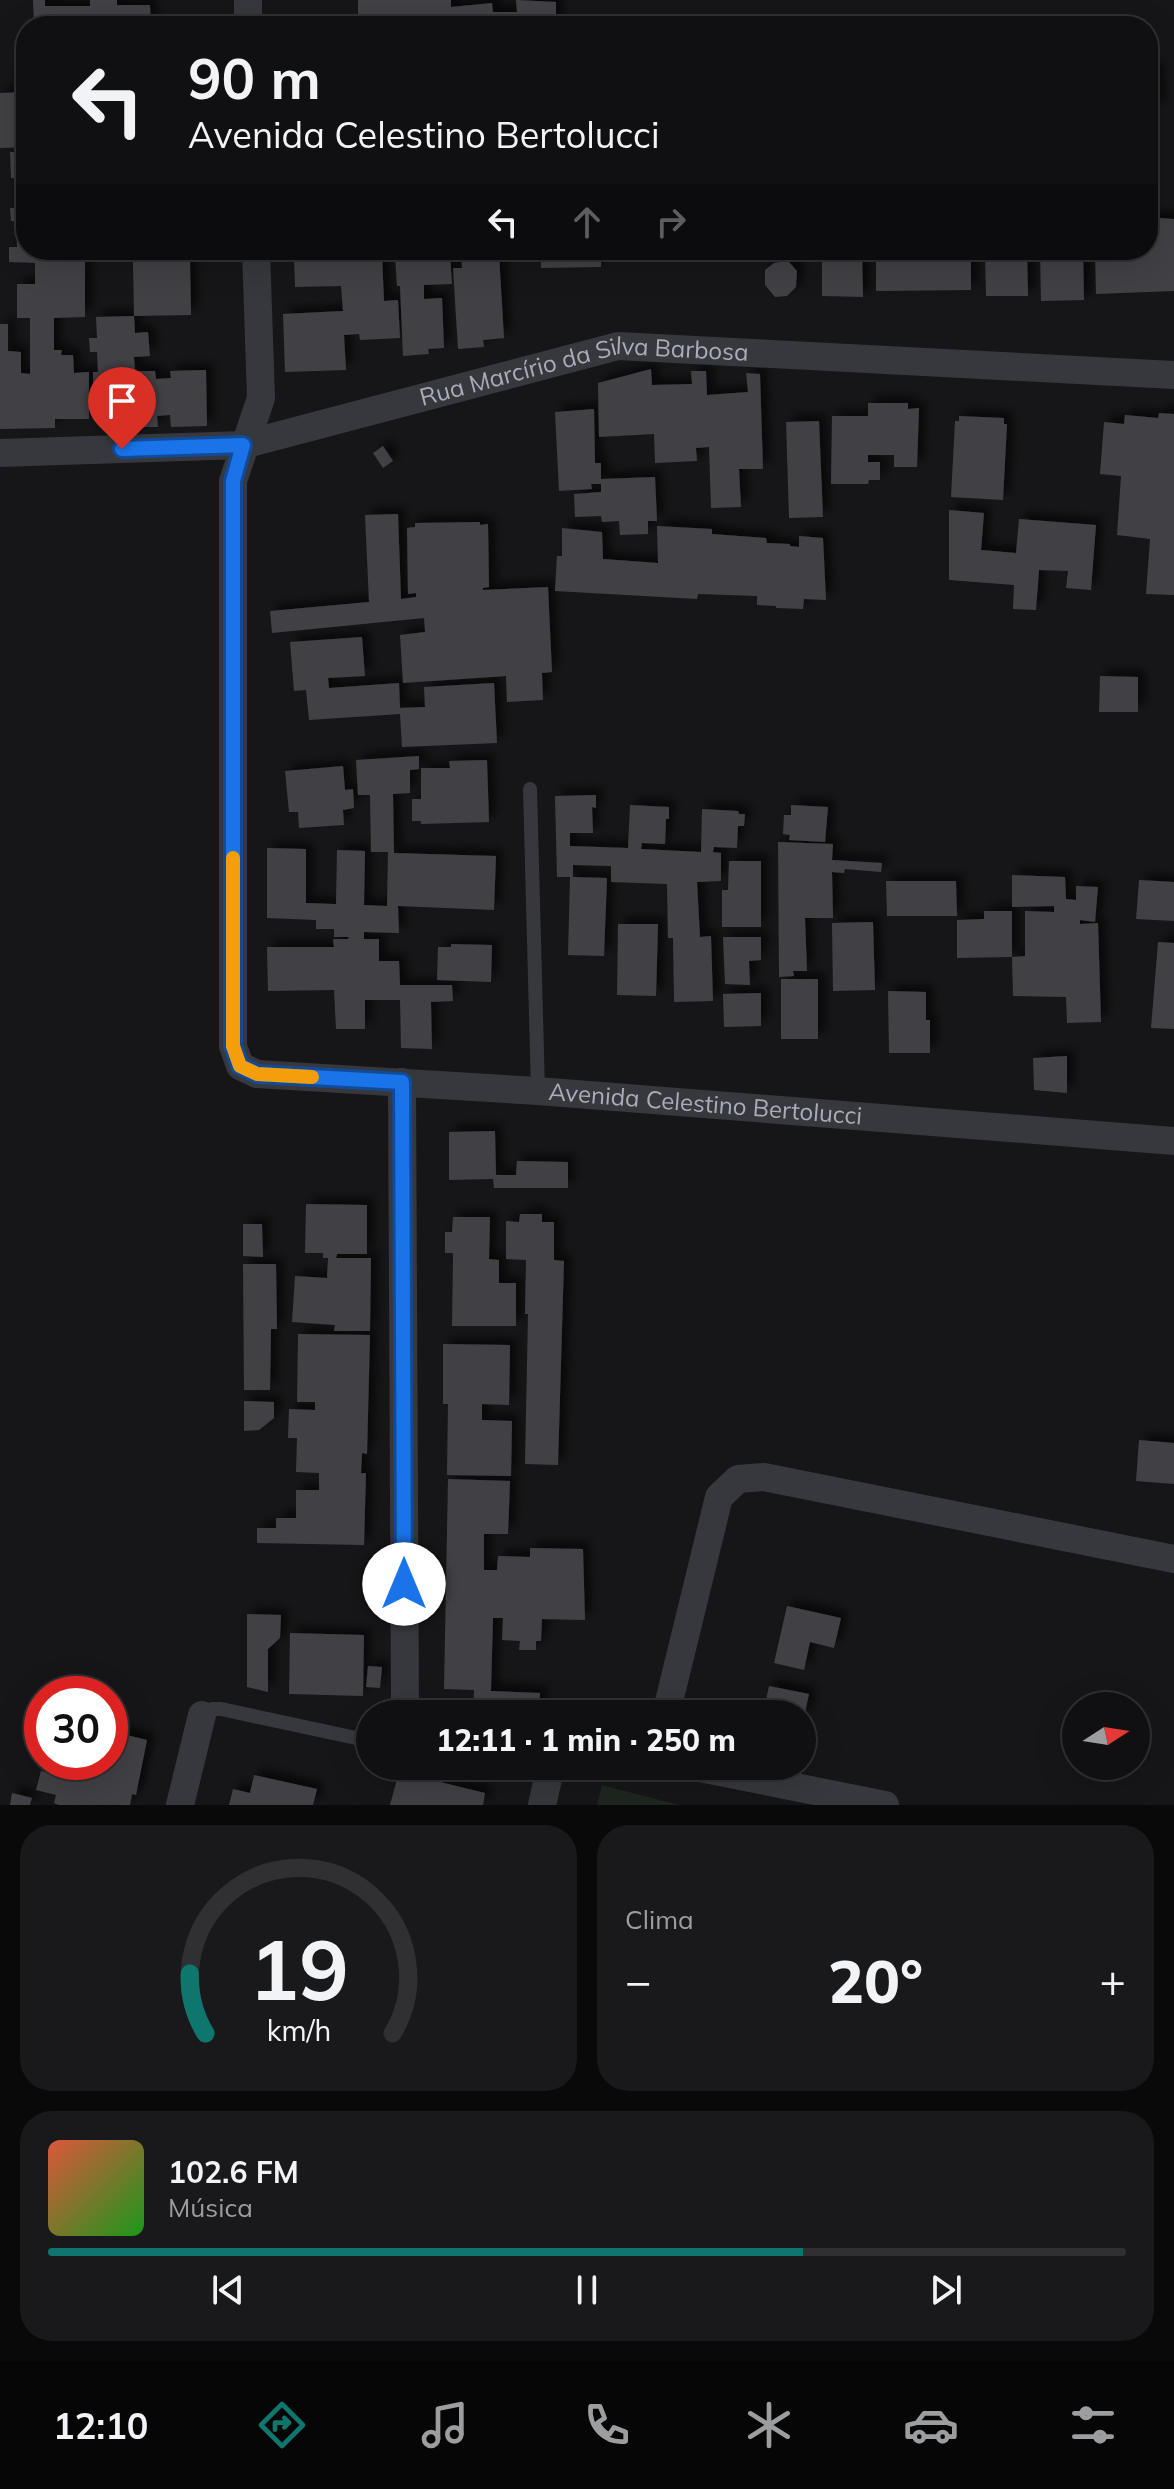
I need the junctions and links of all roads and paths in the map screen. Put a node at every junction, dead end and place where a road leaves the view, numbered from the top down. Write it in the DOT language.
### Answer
graph roads {
  1 [pos="256,260"];
  2 [pos="1174,375"];
  3 [pos="243,445"];
  4 [pos="0,453"];
  5 [pos="530,789"];
  6 [pos="402,1082"];
  7 [pos="538,1091"];
  8 [pos="1174,1141"];
  9 [pos="1174,1559"];
  10 [pos="405,1700"];
  11 [pos="669,1700"];
  12 [pos="202,1715"];
  13 [pos="356,1738"];
  14 [pos="548,1780"];
  15 [pos="760,1780"];
  16 [pos="180,1805"];
  17 [pos="542,1805"];
  18 [pos="885,1805"];
  1 -- 3 [label="street"];
  2 -- 3 [label="street, Rua Marcírio da Silva Barbosa"];
  3 -- 4 [label="street, Rua Marcírio da Silva Barbosa"];
  3 -- 6 [label="street, Avenida Celestino Bertolucci"];
  5 -- 7 [label="lane"];
  6 -- 7 [label="street, Avenida Celestino Bertolucci"];
  6 -- 10 [label="street"];
  7 -- 8 [label="street, Avenida Celestino Bertolucci"];
  9 -- 11 [label="street"];
  12 -- 13 [label="lane"];
  12 -- 16 [label="street"];
  14 -- 17 [label="street"];
  15 -- 18 [label="street"];
}
